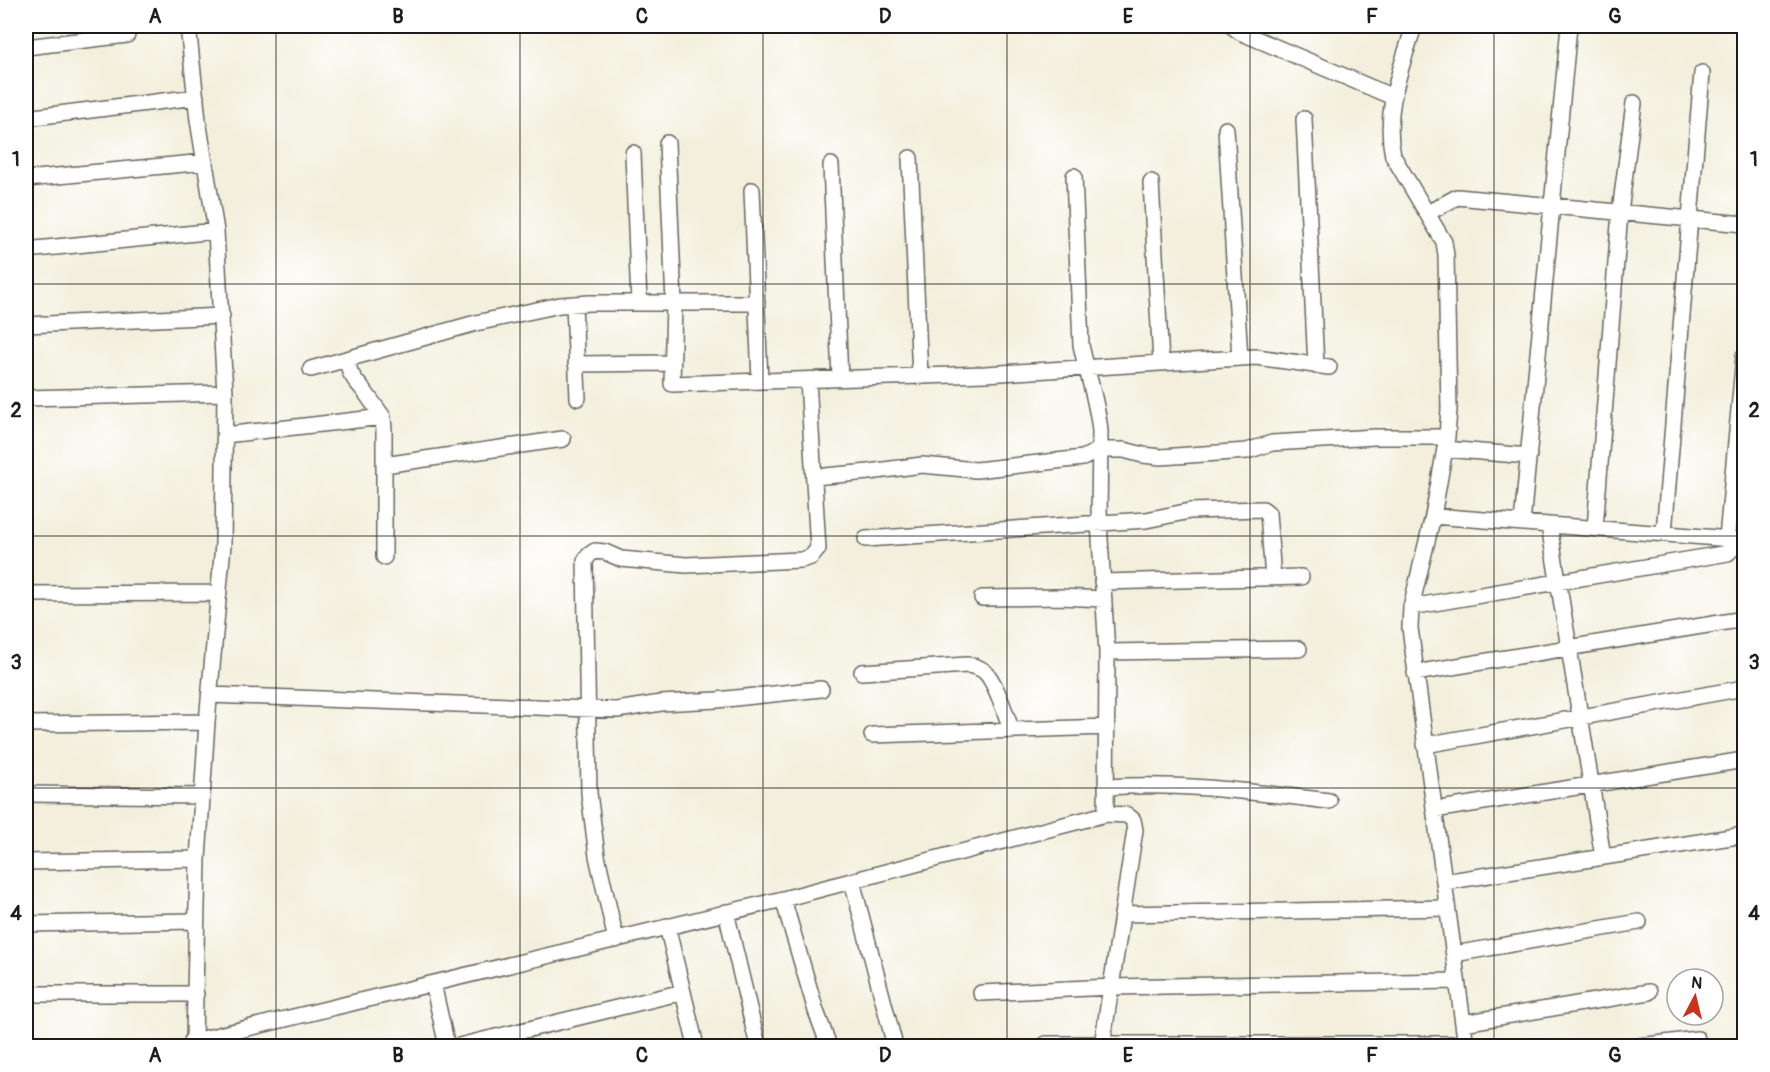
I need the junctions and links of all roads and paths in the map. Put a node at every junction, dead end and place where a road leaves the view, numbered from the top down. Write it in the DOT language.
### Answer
graph roads {
  1 [pos="188,26"];
  2 [pos="1232,26"];
  3 [pos="1414,26"];
  4 [pos="1569,26"];
  5 [pos="127,34"];
  6 [pos="26,47"];
  7 [pos="1702,73"];
  8 [pos="196,97"];
  9 [pos="1393,98"];
  10 [pos="1634,103"];
  11 [pos="26,118"];
  12 [pos="1304,119"];
  13 [pos="1226,129"];
  14 [pos="666,143"];
  15 [pos="633,153"];
  16 [pos="910,158"];
  17 [pos="205,162"];
  18 [pos="831,165"];
  19 [pos="1074,176"];
  20 [pos="26,179"];
  21 [pos="1151,182"];
  22 [pos="752,190"];
  23 [pos="1551,206"];
  24 [pos="1620,212"];
  25 [pos="1428,213"];
  26 [pos="1689,219"];
  27 [pos="1744,224"];
  28 [pos="216,231"];
  29 [pos="26,250"];
  30 [pos="639,303"];
  31 [pos="674,303"];
  32 [pos="757,303"];
  33 [pos="574,304"];
  34 [pos="222,316"];
  35 [pos="26,325"];
  36 [pos="1744,356"];
  37 [pos="1240,358"];
  38 [pos="347,359"];
  39 [pos="672,363"];
  40 [pos="1161,363"];
  41 [pos="576,364"];
  42 [pos="1086,368"];
  43 [pos="311,369"];
  44 [pos="920,376"];
  45 [pos="840,379"];
  46 [pos="808,380"];
  47 [pos="760,381"];
  48 [pos="225,393"];
  49 [pos="26,398"];
  50 [pos="578,398"];
  51 [pos="382,417"];
  52 [pos="225,435"];
  53 [pos="563,440"];
  54 [pos="1446,443"];
  55 [pos="1099,450"];
  56 [pos="1529,456"];
  57 [pos="384,465"];
  58 [pos="814,477"];
  59 [pos="1433,516"];
  60 [pos="1099,522"];
  61 [pos="1522,523"];
  62 [pos="1549,525"];
  63 [pos="1595,528"];
  64 [pos="1664,533"];
  65 [pos="866,539"];
  66 [pos="1737,539"];
  67 [pos="384,557"];
  68 [pos="1301,577"];
  69 [pos="1272,578"];
  70 [pos="1102,582"];
  71 [pos="1558,582"];
  72 [pos="219,593"];
  73 [pos="26,594"];
  74 [pos="982,598"];
  75 [pos="1104,599"];
  76 [pos="1411,607"];
  77 [pos="1744,618"];
  78 [pos="1569,647"];
  79 [pos="1299,650"];
  80 [pos="1107,652"];
  81 [pos="862,672"];
  82 [pos="1415,674"];
  83 [pos="1744,688"];
  84 [pos="821,689"];
  85 [pos="210,695"];
  86 [pos="588,708"];
  87 [pos="1580,717"];
  88 [pos="207,722"];
  89 [pos="26,724"];
  90 [pos="1107,728"];
  91 [pos="1012,731"];
  92 [pos="872,735"];
  93 [pos="1425,745"];
  94 [pos="1744,760"];
  95 [pos="1591,785"];
  96 [pos="1106,788"];
  97 [pos="26,794"];
  98 [pos="202,796"];
  99 [pos="1329,801"];
  100 [pos="1434,810"];
  101 [pos="1106,814"];
  102 [pos="1744,835"];
  103 [pos="1603,857"];
  104 [pos="198,859"];
  105 [pos="26,862"];
  106 [pos="852,881"];
  107 [pos="1444,882"];
  108 [pos="783,899"];
  109 [pos="1447,908"];
  110 [pos="726,912"];
  111 [pos="1122,914"];
  112 [pos="196,921"];
  113 [pos="1639,922"];
  114 [pos="26,924"];
  115 [pos="667,926"];
  116 [pos="616,940"];
  117 [pos="1454,954"];
  118 [pos="1457,981"];
  119 [pos="433,984"];
  120 [pos="1111,987"];
  121 [pos="683,992"];
  122 [pos="1649,992"];
  123 [pos="981,993"];
  124 [pos="26,994"];
  125 [pos="196,994"];
  126 [pos="1463,1023"];
  127 [pos="194,1044"];
  128 [pos="1046,1044"];
  129 [pos="1102,1045"];
  130 [pos="1466,1045"];
  131 [pos="447,1047"];
  132 [pos="459,1047"];
  133 [pos="696,1047"];
  134 [pos="758,1047"];
  135 [pos="829,1047"];
  136 [pos="895,1047"];
  137 [pos="1640,1047"];
  138 [pos="1700,1047"];
  1 -- 8 [label="street"];
  2 -- 9 [label="street"];
  3 -- 9 [label="street"];
  4 -- 23 [label="street"];
  5 -- 6 [label="street"];
  7 -- 26 [label="street"];
  8 -- 11 [label="street"];
  8 -- 17 [label="street"];
  9 -- 25 [label="street"];
  10 -- 24 [label="street"];
  12 -- 37 [label="street"];
  13 -- 37 [label="street"];
  14 -- 31 [label="street"];
  15 -- 30 [label="street"];
  16 -- 44 [label="street"];
  17 -- 20 [label="street"];
  17 -- 28 [label="street"];
  18 -- 45 [label="street"];
  19 -- 42 [label="street"];
  21 -- 40 [label="street"];
  22 -- 32 [label="street"];
  23 -- 24 [label="street"];
  23 -- 25 [label="street"];
  23 -- 56 [label="street"];
  24 -- 26 [label="street"];
  24 -- 63 [label="street"];
  25 -- 54 [label="street"];
  26 -- 27 [label="street"];
  26 -- 64 [label="street"];
  28 -- 29 [label="street"];
  28 -- 34 [label="street"];
  30 -- 31 [label="street"];
  30 -- 33 [label="street"];
  31 -- 32 [label="street"];
  31 -- 39 [label="street"];
  32 -- 47 [label="street"];
  33 -- 38 [label="street"];
  33 -- 41 [label="street"];
  34 -- 35 [label="street"];
  34 -- 48 [label="street"];
  36 -- 66 [label="street"];
  37 -- 40 [label="street"];
  38 -- 43 [label="street"];
  38 -- 51 [label="street"];
  39 -- 41 [label="street"];
  39 -- 47 [label="street"];
  40 -- 42 [label="street"];
  41 -- 50 [label="street"];
  42 -- 44 [label="street"];
  42 -- 55 [label="street"];
  44 -- 45 [label="street"];
  45 -- 46 [label="street"];
  46 -- 47 [label="street"];
  46 -- 58 [label="street"];
  48 -- 49 [label="street"];
  48 -- 52 [label="street"];
  51 -- 52 [label="street"];
  51 -- 57 [label="street"];
  52 -- 72 [label="street"];
  53 -- 57 [label="street"];
  54 -- 55 [label="street"];
  54 -- 56 [label="street"];
  54 -- 59 [label="street"];
  55 -- 58 [label="street"];
  55 -- 60 [label="street"];
  56 -- 61 [label="street"];
  57 -- 67 [label="street"];
  58 -- 86 [label="street"];
  59 -- 61 [label="street"];
  59 -- 76 [label="street"];
  60 -- 65 [label="street"];
  60 -- 69 [label="street"];
  60 -- 70 [label="street"];
  61 -- 62 [label="street"];
  62 -- 63 [label="street"];
  62 -- 71 [label="street"];
  63 -- 64 [label="street"];
  64 -- 66 [label="street"];
  66 -- 71 [label="street"];
  68 -- 69 [label="street"];
  69 -- 70 [label="street"];
  70 -- 75 [label="street"];
  71 -- 76 [label="street"];
  71 -- 78 [label="street"];
  72 -- 73 [label="street"];
  72 -- 85 [label="street"];
  74 -- 75 [label="street"];
  75 -- 80 [label="street"];
  76 -- 82 [label="street"];
  77 -- 78 [label="street"];
  78 -- 82 [label="street"];
  78 -- 87 [label="street"];
  79 -- 80 [label="street"];
  80 -- 90 [label="street"];
  81 -- 91 [label="street"];
  82 -- 93 [label="street"];
  83 -- 87 [label="street"];
  84 -- 86 [label="street"];
  85 -- 86 [label="street"];
  85 -- 88 [label="street"];
  86 -- 116 [label="street"];
  87 -- 93 [label="street"];
  87 -- 95 [label="street"];
  88 -- 89 [label="street"];
  88 -- 98 [label="street"];
  90 -- 91 [label="street"];
  90 -- 96 [label="street"];
  91 -- 92 [label="street"];
  93 -- 100 [label="street"];
  94 -- 95 [label="street"];
  95 -- 100 [label="street"];
  95 -- 103 [label="street"];
  96 -- 99 [label="street"];
  96 -- 101 [label="street"];
  97 -- 98 [label="street"];
  98 -- 104 [label="street"];
  100 -- 107 [label="street"];
  101 -- 106 [label="street"];
  101 -- 111 [label="street"];
  102 -- 103 [label="street"];
  103 -- 107 [label="street"];
  104 -- 105 [label="street"];
  104 -- 112 [label="street"];
  106 -- 108 [label="street"];
  106 -- 136 [label="street"];
  107 -- 109 [label="street"];
  108 -- 110 [label="street"];
  108 -- 135 [label="street"];
  109 -- 111 [label="street"];
  109 -- 117 [label="street"];
  110 -- 115 [label="street"];
  110 -- 134 [label="street"];
  111 -- 120 [label="street"];
  112 -- 114 [label="street"];
  112 -- 125 [label="street"];
  113 -- 117 [label="street"];
  115 -- 116 [label="street"];
  115 -- 121 [label="street"];
  116 -- 119 [label="street"];
  117 -- 118 [label="street"];
  118 -- 120 [label="street"];
  118 -- 126 [label="street"];
  119 -- 127 [label="street"];
  119 -- 131 [label="street"];
  120 -- 123 [label="street"];
  120 -- 129 [label="street"];
  121 -- 132 [label="street"];
  121 -- 133 [label="street"];
  122 -- 126 [label="street"];
  124 -- 125 [label="street"];
  125 -- 127 [label="street"];
  126 -- 130 [label="street"];
  128 -- 129 [label="street"];
  129 -- 130 [label="street"];
  137 -- 138 [label="street"];
}
